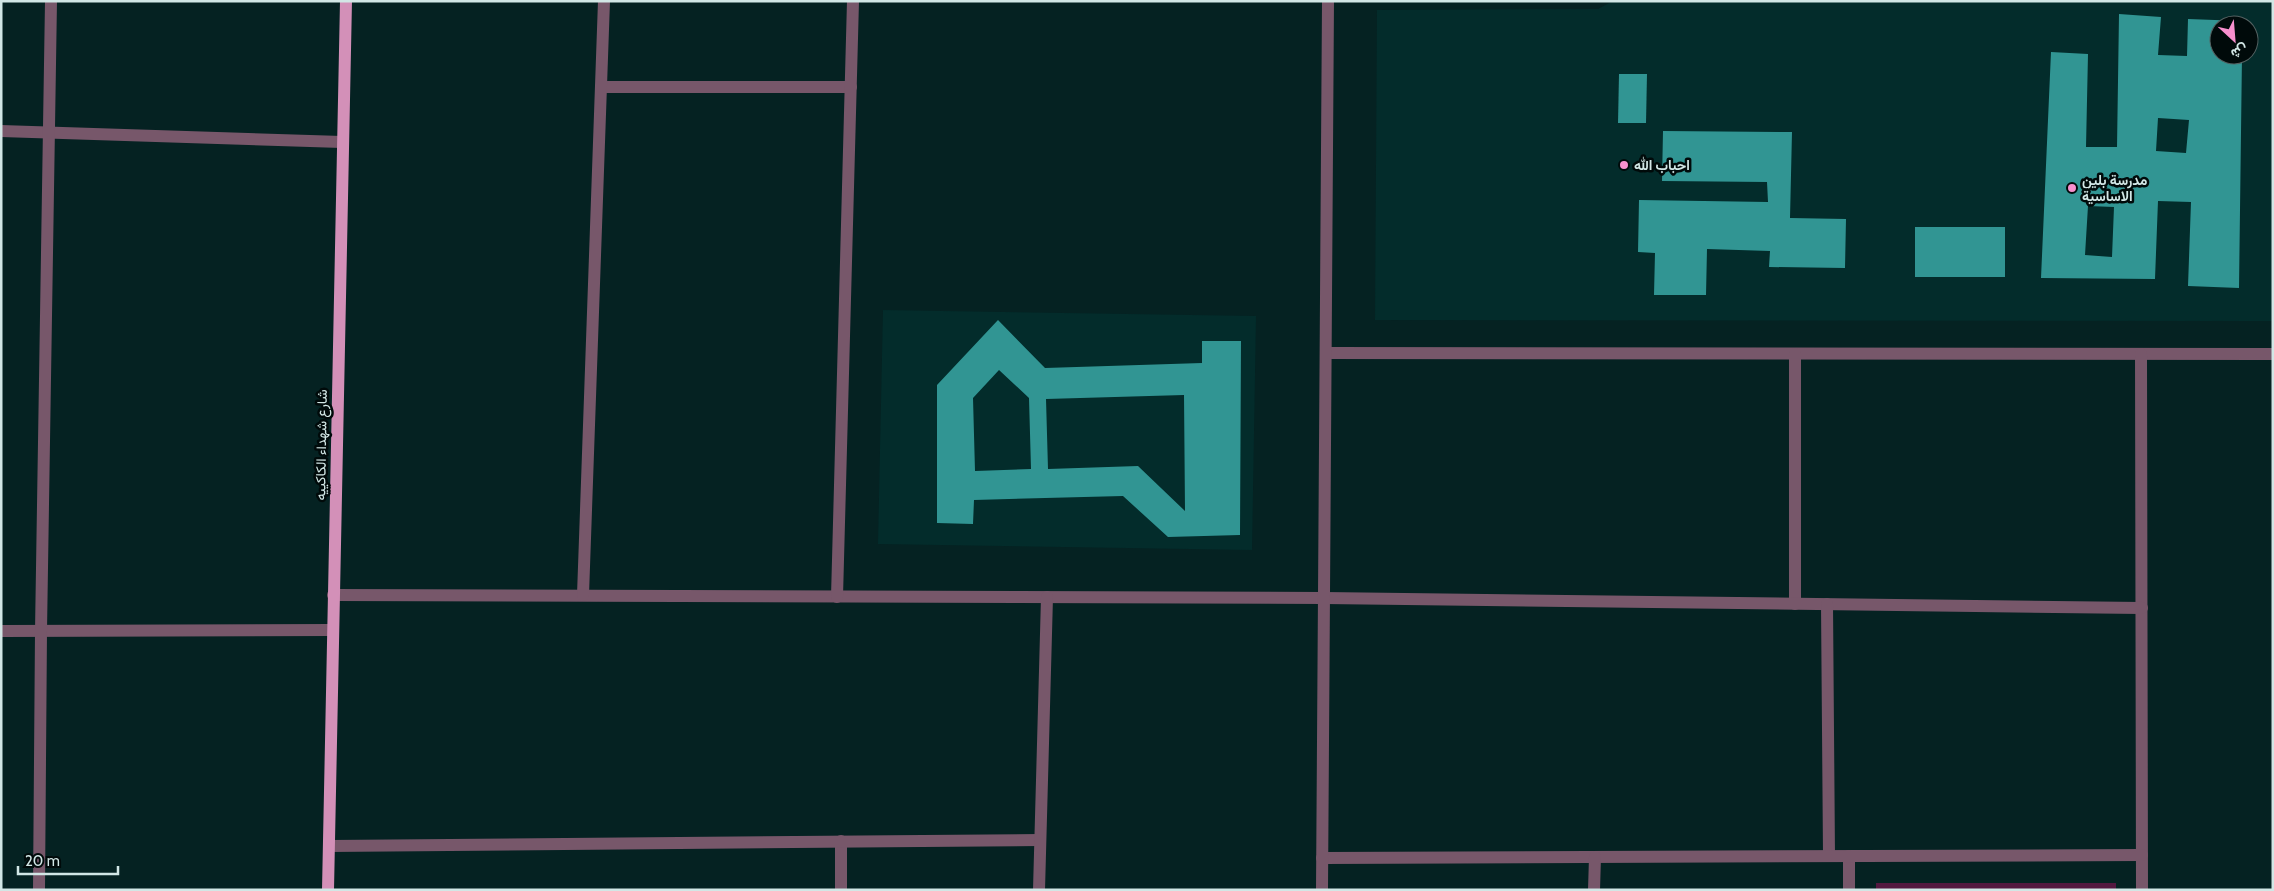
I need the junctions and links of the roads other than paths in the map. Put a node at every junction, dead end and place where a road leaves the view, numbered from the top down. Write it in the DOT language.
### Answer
graph roads {
  1 [pos="52,1"];
  2 [pos="346,1"];
  3 [pos="604,1"];
  4 [pos="853,1"];
  5 [pos="1328,1"];
  6 [pos="601,87"];
  7 [pos="851,87"];
  8 [pos="1,131"];
  9 [pos="50,131"];
  10 [pos="342,142"];
  11 [pos="1326,353"];
  12 [pos="1795,354"];
  13 [pos="2141,354"];
  14 [pos="2273,354"];
  15 [pos="333,594"];
  16 [pos="583,596"];
  17 [pos="837,596"];
  18 [pos="1046,597"];
  19 [pos="1324,598"];
  20 [pos="1796,604"];
  21 [pos="1827,604"];
  22 [pos="2142,608"];
  23 [pos="332,630"];
  24 [pos="1,631"];
  25 [pos="41,631"];
  26 [pos="1040,840"];
  27 [pos="840,841"];
  28 [pos="329,846"];
  29 [pos="2142,855"];
  30 [pos="1829,856"];
  31 [pos="1849,856"];
  32 [pos="1594,857"];
  33 [pos="1322,858"];
  34 [pos="40,890"];
  35 [pos="328,890"];
  36 [pos="841,890"];
  37 [pos="1039,890"];
  38 [pos="1322,890"];
  39 [pos="1594,890"];
  40 [pos="1849,890"];
  41 [pos="2142,890"];
  1 -- 9 [label="street"];
  2 -- 10 [label="main road, شارع شهداء الكاكييه"];
  3 -- 6 [label="street"];
  4 -- 7 [label="street"];
  5 -- 11 [label="street"];
  6 -- 7 [label="street"];
  6 -- 16 [label="street"];
  7 -- 17 [label="street"];
  8 -- 9 [label="street"];
  9 -- 10 [label="street"];
  9 -- 25 [label="street"];
  10 -- 15 [label="main road, شارع شهداء الكاكييه"];
  11 -- 12 [label="street"];
  11 -- 19 [label="street"];
  12 -- 13 [label="street"];
  12 -- 20 [label="street"];
  13 -- 14 [label="street"];
  13 -- 22 [label="street"];
  15 -- 16 [label="street"];
  15 -- 23 [label="main road, شارع شهداء الكاكييه"];
  16 -- 17 [label="street"];
  17 -- 18 [label="street"];
  18 -- 19 [label="street"];
  18 -- 26 [label="street"];
  19 -- 20 [label="street"];
  19 -- 33 [label="street"];
  20 -- 21 [label="street"];
  21 -- 22 [label="street"];
  21 -- 30 [label="street"];
  22 -- 29 [label="street"];
  23 -- 25 [label="street"];
  23 -- 28 [label="main road, شارع شهداء الكاكييه"];
  24 -- 25 [label="street"];
  25 -- 34 [label="street"];
  26 -- 27 [label="street"];
  26 -- 37 [label="street"];
  27 -- 28 [label="street"];
  27 -- 36 [label="street"];
  28 -- 35 [label="main road, شارع شهداء الكاكييه"];
  29 -- 31 [label="street"];
  29 -- 41 [label="street"];
  30 -- 31 [label="street"];
  30 -- 32 [label="street"];
  31 -- 40 [label="street"];
  32 -- 33 [label="street"];
  32 -- 39 [label="street"];
  33 -- 38 [label="street"];
}
